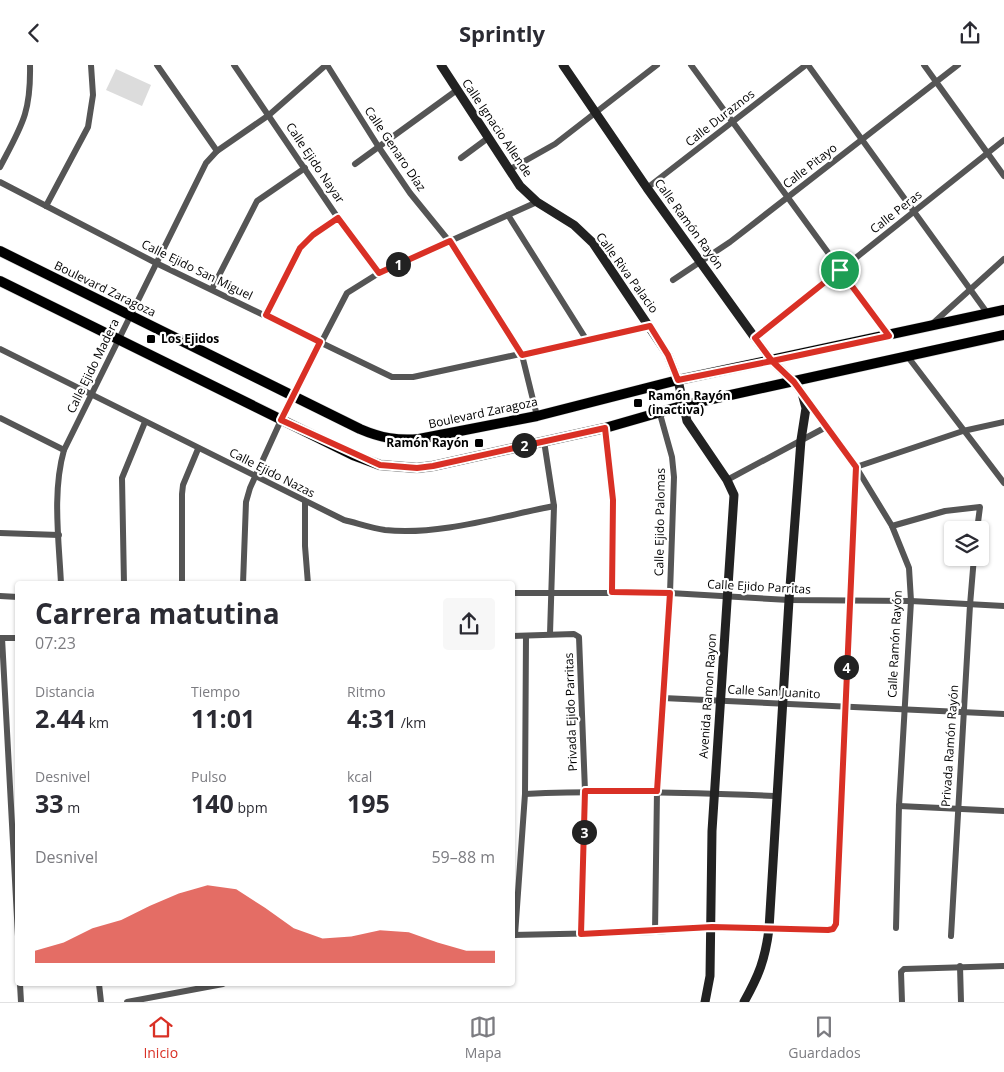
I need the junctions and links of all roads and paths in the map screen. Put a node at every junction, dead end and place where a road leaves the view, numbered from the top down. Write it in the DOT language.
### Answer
graph roads {
  1 [pos="30,65"];
  2 [pos="91,65"];
  3 [pos="157,65"];
  4 [pos="234,65"];
  5 [pos="326,65"];
  6 [pos="441,65"];
  7 [pos="563,65"];
  8 [pos="657,65"];
  9 [pos="691,65"];
  10 [pos="807,65"];
  11 [pos="924,65"];
  12 [pos="958,65"];
  13 [pos="936,82"];
  14 [pos="457,90"];
  15 [pos="596,113"];
  16 [pos="269,115"];
  17 [pos="733,121"];
  18 [pos="488,138"];
  19 [pos="1004,139"];
  20 [pos="862,140"];
  21 [pos="378,147"];
  22 [pos="217,151"];
  23 [pos="987,153"];
  24 [pos="461,158"];
  25 [pos="355,163"];
  26 [pos="0,167"];
  27 [pos="305,168"];
  28 [pos="509,170"];
  29 [pos="1004,176"];
  30 [pos="0,182"];
  31 [pos="647,188"];
  32 [pos="787,198"];
  33 [pos="537,202"];
  34 [pos="46,206"];
  35 [pos="914,212"];
  36 [pos="508,215"];
  37 [pos="338,218"];
  38 [pos="450,241"];
  39 [pos="0,251"];
  40 [pos="1004,259"];
  41 [pos="700,261"];
  42 [pos="156,263"];
  43 [pos="840,270"];
  44 [pos="379,273"];
  45 [pos="673,280"];
  46 [pos="0,281"];
  47 [pos="212,289"];
  48 [pos="970,289"];
  49 [pos="1004,310"];
  50 [pos="988,314"];
  51 [pos="130,315"];
  52 [pos="266,315"];
  53 [pos="650,326"];
  54 [pos="927,328"];
  55 [pos="1004,335"];
  56 [pos="889,336"];
  57 [pos="755,338"];
  58 [pos="586,339"];
  59 [pos="118,340"];
  60 [pos="320,342"];
  61 [pos="0,349"];
  62 [pos="522,355"];
  63 [pos="908,357"];
  64 [pos="772,361"];
  65 [pos="678,380"];
  66 [pos="794,382"];
  67 [pos="802,393"];
  68 [pos="90,395"];
  69 [pos="293,396"];
  70 [pos="684,405"];
  71 [pos="660,413"];
  72 [pos="537,415"];
  73 [pos="0,418"];
  74 [pos="281,420"];
  75 [pos="145,422"];
  76 [pos="1004,423"];
  77 [pos="828,426"];
  78 [pos="605,428"];
  79 [pos="963,431"];
  80 [pos="801,440"];
  81 [pos="544,441"];
  82 [pos="198,449"];
  83 [pos="64,451"];
  84 [pos="856,467"];
  85 [pos="255,476"];
  86 [pos="727,480"];
  87 [pos="1004,483"];
  88 [pos="305,502"];
  89 [pos="554,506"];
  90 [pos="978,521"];
  91 [pos="892,526"];
  92 [pos="0,533"];
  93 [pos="59,535"];
  94 [pos="973,566"];
  95 [pos="61,581"];
  96 [pos="124,581"];
  97 [pos="182,581"];
  98 [pos="243,581"];
  99 [pos="308,581"];
  100 [pos="612,592"];
  101 [pos="515,593"];
  102 [pos="551,593"];
  103 [pos="670,593"];
  104 [pos="0,596"];
  105 [pos="15,597"];
  106 [pos="728,597"];
  107 [pos="789,601"];
  108 [pos="911,601"];
  109 [pos="850,602"];
  110 [pos="970,605"];
  111 [pos="1004,606"];
  112 [pos="550,634"];
  113 [pos="526,635"];
  114 [pos="515,636"];
  115 [pos="1,638"];
  116 [pos="15,638"];
  117 [pos="662,699"];
  118 [pos="720,701"];
  119 [pos="782,703"];
  120 [pos="844,708"];
  121 [pos="904,710"];
  122 [pos="964,713"];
  123 [pos="1004,714"];
  124 [pos="585,791"];
  125 [pos="657,791"];
  126 [pos="714,794"];
  127 [pos="525,795"];
  128 [pos="777,796"];
  129 [pos="899,806"];
  130 [pos="957,809"];
  131 [pos="1004,811"];
  132 [pos="15,884"];
  133 [pos="515,922"];
  134 [pos="712,927"];
  135 [pos="896,928"];
  136 [pos="769,929"];
  137 [pos="655,931"];
  138 [pos="581,934"];
  139 [pos="515,935"];
  140 [pos="951,936"];
  141 [pos="960,966"];
  142 [pos="1004,966"];
  143 [pos="20,986"];
  144 [pos="99,986"];
  145 [pos="212,986"];
  146 [pos="21,1002"];
  147 [pos="101,1002"];
  148 [pos="127,1002"];
  149 [pos="704,1002"];
  150 [pos="744,1002"];
  151 [pos="902,1002"];
  152 [pos="961,1002"];
  1 -- 26 [label="street"];
  2 -- 34 [label="street"];
  3 -- 22 [label="street"];
  4 -- 16 [label="street, Calle Ejido Nayar"];
  5 -- 16 [label="street, Calle Ejido Madera"];
  5 -- 21 [label="street, Calle Genaro Díaz"];
  6 -- 14 [label="main road, Calle Ignacio Allende"];
  7 -- 15 [label="main road, Calle Ramón Rayón"];
  8 -- 15 [label="street"];
  9 -- 17 [label="street"];
  10 -- 17 [label="street, Calle Duraznos"];
  10 -- 20 [label="street"];
  11 -- 13 [label="street"];
  12 -- 13 [label="street, Calle Pitayo"];
  13 -- 20 [label="street, Calle Pitayo"];
  13 -- 23 [label="street"];
  14 -- 18 [label="main road, Calle Ignacio Allende"];
  14 -- 21 [label="street"];
  15 -- 28 [label="street"];
  15 -- 31 [label="main road, Calle Ramón Rayón"];
  16 -- 22 [label="street, Calle Ejido Madera"];
  16 -- 27 [label="street, Calle Ejido Nayar"];
  17 -- 31 [label="street, Calle Duraznos"];
  17 -- 32 [label="street"];
  18 -- 24 [label="street"];
  18 -- 28 [label="main road, Calle Ignacio Allende"];
  19 -- 23 [label="street, Calle Peras"];
  20 -- 32 [label="street, Calle Pitayo"];
  20 -- 35 [label="street"];
  21 -- 25 [label="street"];
  21 -- 38 [label="street, Calle Genaro Díaz"];
  22 -- 42 [label="street, Calle Ejido Madera"];
  23 -- 29 [label="street"];
  23 -- 35 [label="street, Calle Peras"];
  27 -- 37 [label="street, Calle Ejido Nayar"];
  27 -- 47 [label="street"];
  28 -- 33 [label="main road, Calle Ignacio Allende"];
  30 -- 34 [label="street, Calle Ejido San Miguel"];
  31 -- 41 [label="main road, Calle Ramón Rayón"];
  32 -- 41 [label="street, Calle Pitayo"];
  32 -- 43 [label="street"];
  33 -- 36 [label="street"];
  33 -- 53 [label="main road, Calle Riva Palacio"];
  34 -- 42 [label="street, Calle Ejido San Miguel"];
  35 -- 43 [label="street, Calle Peras"];
  35 -- 48 [label="street"];
  36 -- 38 [label="street"];
  36 -- 58 [label="street"];
  37 -- 44 [label="street, Calle Ejido Nayar"];
  37 -- 52 [label="street"];
  38 -- 44 [label="street"];
  38 -- 62 [label="street, Calle Genaro Díaz"];
  39 -- 51 [label="main road, Boulevard Zaragoza"];
  40 -- 48 [label="street"];
  41 -- 45 [label="street, Calle Pitayo"];
  41 -- 57 [label="main road, Calle Ramón Rayón"];
  42 -- 47 [label="street, Calle Ejido San Miguel"];
  42 -- 51 [label="street, Calle Ejido Madera"];
  43 -- 56 [label="street"];
  43 -- 57 [label="street, Calle Peras"];
  44 -- 60 [label="street"];
  46 -- 59 [label="main road"];
  47 -- 52 [label="street, Calle Ejido San Miguel"];
  48 -- 50 [label="street"];
  48 -- 54 [label="street"];
  49 -- 50 [label="main road, Boulevard Zaragoza"];
  50 -- 54 [label="main road, Boulevard Zaragoza"];
  51 -- 59 [label="street, Calle Ejido Madera"];
  51 -- 69 [label="main road, Boulevard Zaragoza"];
  52 -- 60 [label="street, Calle Ejido San Miguel"];
  53 -- 58 [label="street, Calle Ejido San Miguel"];
  53 -- 65 [label="main road, Calle Riva Palacio"];
  54 -- 56 [label="main road, Boulevard Zaragoza"];
  55 -- 63 [label="main road"];
  56 -- 64 [label="main road, Boulevard Zaragoza"];
  57 -- 64 [label="main road, Calle Ramón Rayón"];
  58 -- 62 [label="street, Calle Ejido San Miguel"];
  59 -- 68 [label="street, Calle Ejido Madera"];
  59 -- 74 [label="main road"];
  60 -- 62 [label="street, Calle Ejido San Miguel"];
  60 -- 69 [label="street"];
  61 -- 68 [label="street, Calle Ejido Nazas"];
  62 -- 72 [label="street, Calle Genaro Díaz"];
  63 -- 66 [label="main road"];
  63 -- 79 [label="street"];
  64 -- 65 [label="main road, Boulevard Zaragoza"];
  64 -- 66 [label="main road, Calle Ramón Rayón"];
  65 -- 70 [label="main road, Calle Riva Palacio"];
  65 -- 72 [label="main road, Boulevard Zaragoza"];
  66 -- 67 [label="main road, Calle Ramón Rayón"];
  66 -- 70 [label="main road"];
  67 -- 77 [label="street, Calle Ramón Rayón"];
  67 -- 80 [label="main road"];
  68 -- 75 [label="street, Calle Ejido Nazas"];
  68 -- 83 [label="street, Calle Ejido Madera"];
  69 -- 72 [label="main road, Boulevard Zaragoza"];
  69 -- 74 [label="street"];
  70 -- 71 [label="main road"];
  70 -- 86 [label="main road, Avenida Ramon Rayon"];
  71 -- 78 [label="main road"];
  71 -- 103 [label="street, Calle Ejido Palomas"];
  73 -- 83 [label="street"];
  74 -- 81 [label="main road"];
  74 -- 85 [label="street"];
  75 -- 82 [label="street, Calle Ejido Nazas"];
  75 -- 96 [label="street"];
  76 -- 79 [label="street"];
  77 -- 80 [label="street"];
  77 -- 84 [label="street, Calle Ramón Rayón"];
  78 -- 81 [label="main road"];
  78 -- 100 [label="street"];
  79 -- 84 [label="street"];
  79 -- 87 [label="street"];
  80 -- 86 [label="street"];
  80 -- 107 [label="main road"];
  81 -- 89 [label="street"];
  82 -- 85 [label="street, Calle Ejido Nazas"];
  82 -- 97 [label="street"];
  83 -- 93 [label="street, Calle Ejido Madera"];
  84 -- 91 [label="street, Calle Ramón Rayón"];
  84 -- 109 [label="street"];
  85 -- 88 [label="street, Calle Ejido Nazas"];
  85 -- 98 [label="street"];
  86 -- 106 [label="main road, Avenida Ramon Rayon"];
  88 -- 89 [label="street, Calle Ejido Nazas"];
  88 -- 99 [label="street"];
  89 -- 102 [label="street"];
  90 -- 91 [label="street"];
  91 -- 108 [label="street, Calle Ramón Rayón"];
  92 -- 93 [label="street"];
  93 -- 95 [label="street, Calle Ejido Madera"];
  94 -- 110 [label="street, Privada Ramón Rayón"];
  100 -- 102 [label="street, Calle Ejido Parritas"];
  100 -- 103 [label="street, Calle Ejido Parritas"];
  101 -- 102 [label="street, Calle Ejido Parritas"];
  102 -- 112 [label="street"];
  103 -- 106 [label="street, Calle Ejido Parritas"];
  103 -- 117 [label="street, Calle Ejido Palomas"];
  104 -- 105 [label="street"];
  106 -- 107 [label="street, Calle Ejido Parritas"];
  106 -- 118 [label="main road, Avenida Ramon Rayon"];
  107 -- 109 [label="street, Calle Ejido Parritas"];
  107 -- 119 [label="main road"];
  108 -- 109 [label="street, Calle Ejido Parritas"];
  108 -- 110 [label="street, Calle Ejido Parritas"];
  108 -- 121 [label="street, Calle Ramón Rayón"];
  109 -- 120 [label="street"];
  110 -- 111 [label="street, Calle Ejido Parritas"];
  110 -- 122 [label="street, Privada Ramón Rayón"];
  112 -- 113 [label="street"];
  112 -- 124 [label="street, Privada Ejido Parritas"];
  113 -- 114 [label="street"];
  113 -- 127 [label="street"];
  115 -- 116 [label="street"];
  115 -- 132 [label="street"];
  117 -- 118 [label="street, Calle San Juanito"];
  117 -- 125 [label="street, Calle Ejido Palomas"];
  118 -- 119 [label="street, Calle San Juanito"];
  118 -- 126 [label="main road, Avenida Ramon Rayon"];
  119 -- 120 [label="street, Calle San Juanito"];
  119 -- 128 [label="main road"];
  120 -- 121 [label="street, Calle San Juanito"];
  120 -- 136 [label="street"];
  121 -- 122 [label="street, Calle San Juanito"];
  121 -- 129 [label="street, Calle Ramón Rayón"];
  122 -- 123 [label="street, Calle San Juanito"];
  122 -- 130 [label="street, Privada Ramón Rayón"];
  124 -- 125 [label="street"];
  124 -- 127 [label="street"];
  124 -- 138 [label="street, Privada Ejido Parritas"];
  125 -- 126 [label="street"];
  125 -- 137 [label="street, Calle Ejido Palomas"];
  126 -- 128 [label="street"];
  126 -- 134 [label="main road, Avenida Ramon Rayon"];
  127 -- 133 [label="street"];
  128 -- 136 [label="main road"];
  129 -- 130 [label="street"];
  129 -- 135 [label="street, Calle Ramón Rayón"];
  130 -- 131 [label="street"];
  130 -- 140 [label="street, Privada Ramón Rayón"];
  134 -- 136 [label="street"];
  134 -- 137 [label="street"];
  134 -- 149 [label="main road, Avenida Ramon Rayon"];
  136 -- 150 [label="main road"];
  137 -- 138 [label="street"];
  138 -- 139 [label="street"];
  141 -- 142 [label="street"];
  141 -- 151 [label="street"];
  141 -- 152 [label="street"];
  143 -- 146 [label="street"];
  144 -- 147 [label="street"];
  145 -- 148 [label="street"];
}
